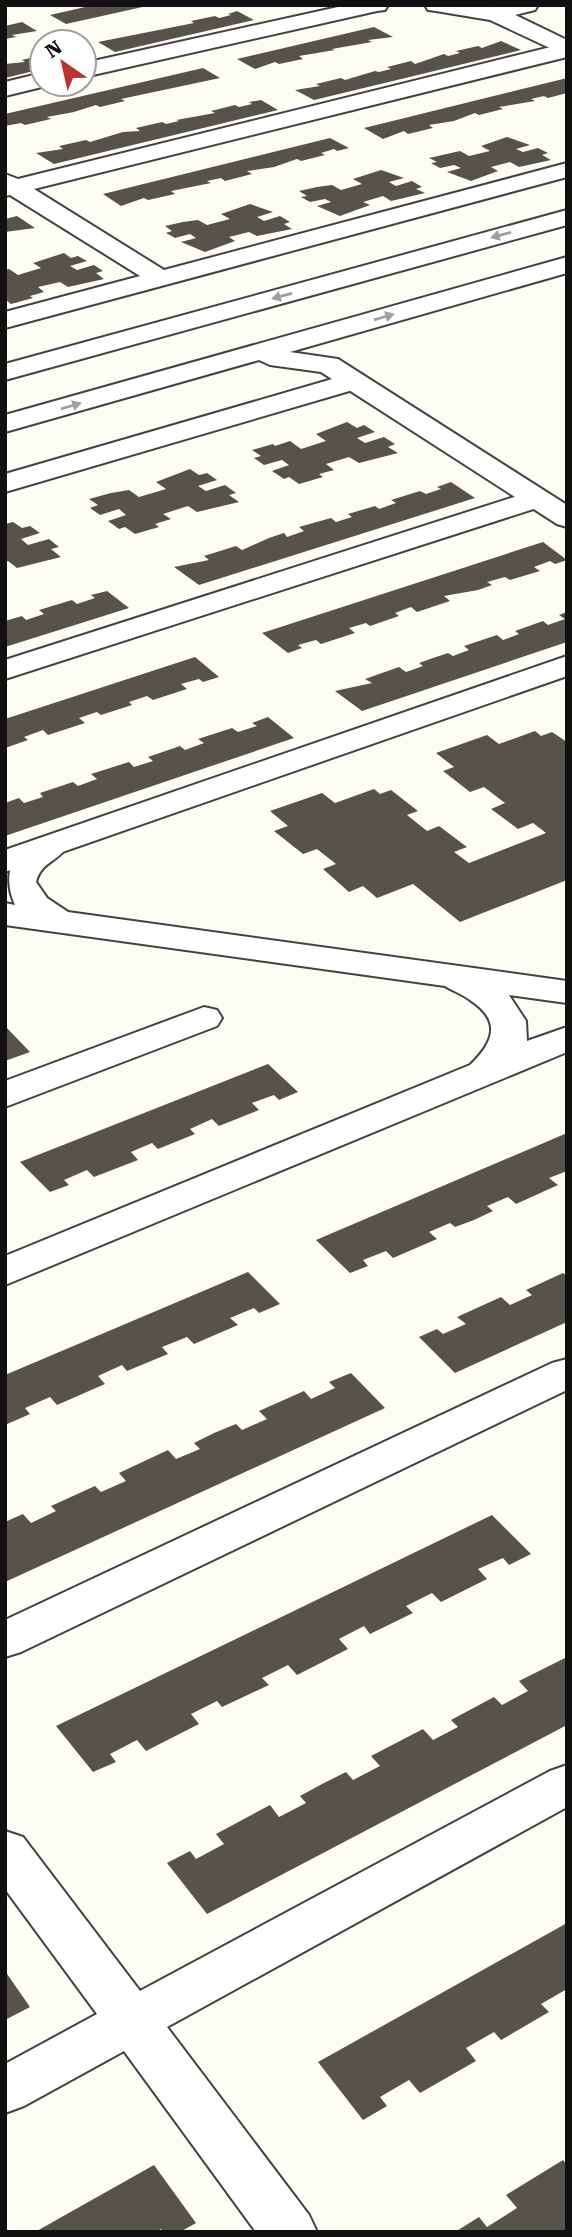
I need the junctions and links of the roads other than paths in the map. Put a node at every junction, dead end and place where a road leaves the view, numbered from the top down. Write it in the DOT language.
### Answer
graph roads {
  1 [pos="377,5"];
  2 [pos="430,5"];
  3 [pos="436,5"];
  4 [pos="527,5"];
  5 [pos="324,11"];
  6 [pos="495,14"];
  7 [pos="567,50"];
  8 [pos="98,67"];
  9 [pos="28,83"];
  10 [pos="5,89"];
  11 [pos="567,170"];
  12 [pos="8,185"];
  13 [pos="567,217"];
  14 [pos="567,265"];
  15 [pos="160,278"];
  16 [pos="5,320"];
  17 [pos="349,328"];
  18 [pos="233,360"];
  19 [pos="328,365"];
  20 [pos="5,372"];
  21 [pos="353,381"];
  22 [pos="5,424"];
  23 [pos="5,483"];
  24 [pos="536,499"];
  25 [pos="567,518"];
  26 [pos="567,665"];
  27 [pos="5,670"];
  28 [pos="50,847"];
  29 [pos="5,862"];
  30 [pos="5,914"];
  31 [pos="58,921"];
  32 [pos="440,974"];
  33 [pos="567,992"];
  34 [pos="204,1018"];
  35 [pos="567,1038"];
  36 [pos="484,1072"];
  37 [pos="5,1095"];
  38 [pos="5,1272"];
  39 [pos="567,1373"];
  40 [pos="5,1640"];
  41 [pos="567,1784"];
  42 [pos="5,1851"];
  43 [pos="131,2021"];
  44 [pos="5,2090"];
  45 [pos="289,2232"];
  1 -- 5 [label="street"];
  2 -- 3 [label="street"];
  3 -- 6 [label="street"];
  4 -- 6 [label="street"];
  5 -- 8 [label="street"];
  6 -- 7 [label="street"];
  7 -- 12 [label="street"];
  9 -- 10 [label="street"];
  11 -- 15 [label="street"];
  12 -- 15 [label="street"];
  13 -- 20 [label="street, one-way"];
  17 -- 14 [label="street, one-way"];
  15 -- 16 [label="street"];
  17 -- 18 [label="street"];
  17 -- 19 [label="street"];
  18 -- 19 [label="street"];
  22 -- 18 [label="street, one-way"];
  19 -- 21 [label="street"];
  21 -- 23 [label="street"];
  21 -- 24 [label="street"];
  24 -- 25 [label="street"];
  24 -- 27 [label="street"];
  26 -- 28 [label="street"];
  28 -- 29 [label="street"];
  28 -- 31 [label="street"];
  30 -- 31 [label="street"];
  31 -- 32 [label="street"];
  32 -- 33 [label="street"];
  32 -- 36 [label="street"];
  34 -- 37 [label="street"];
  35 -- 36 [label="street"];
  36 -- 38 [label="street"];
  39 -- 40 [label="street"];
  41 -- 43 [label="street"];
  42 -- 43 [label="street"];
  43 -- 44 [label="street"];
  43 -- 45 [label="street"];
}
